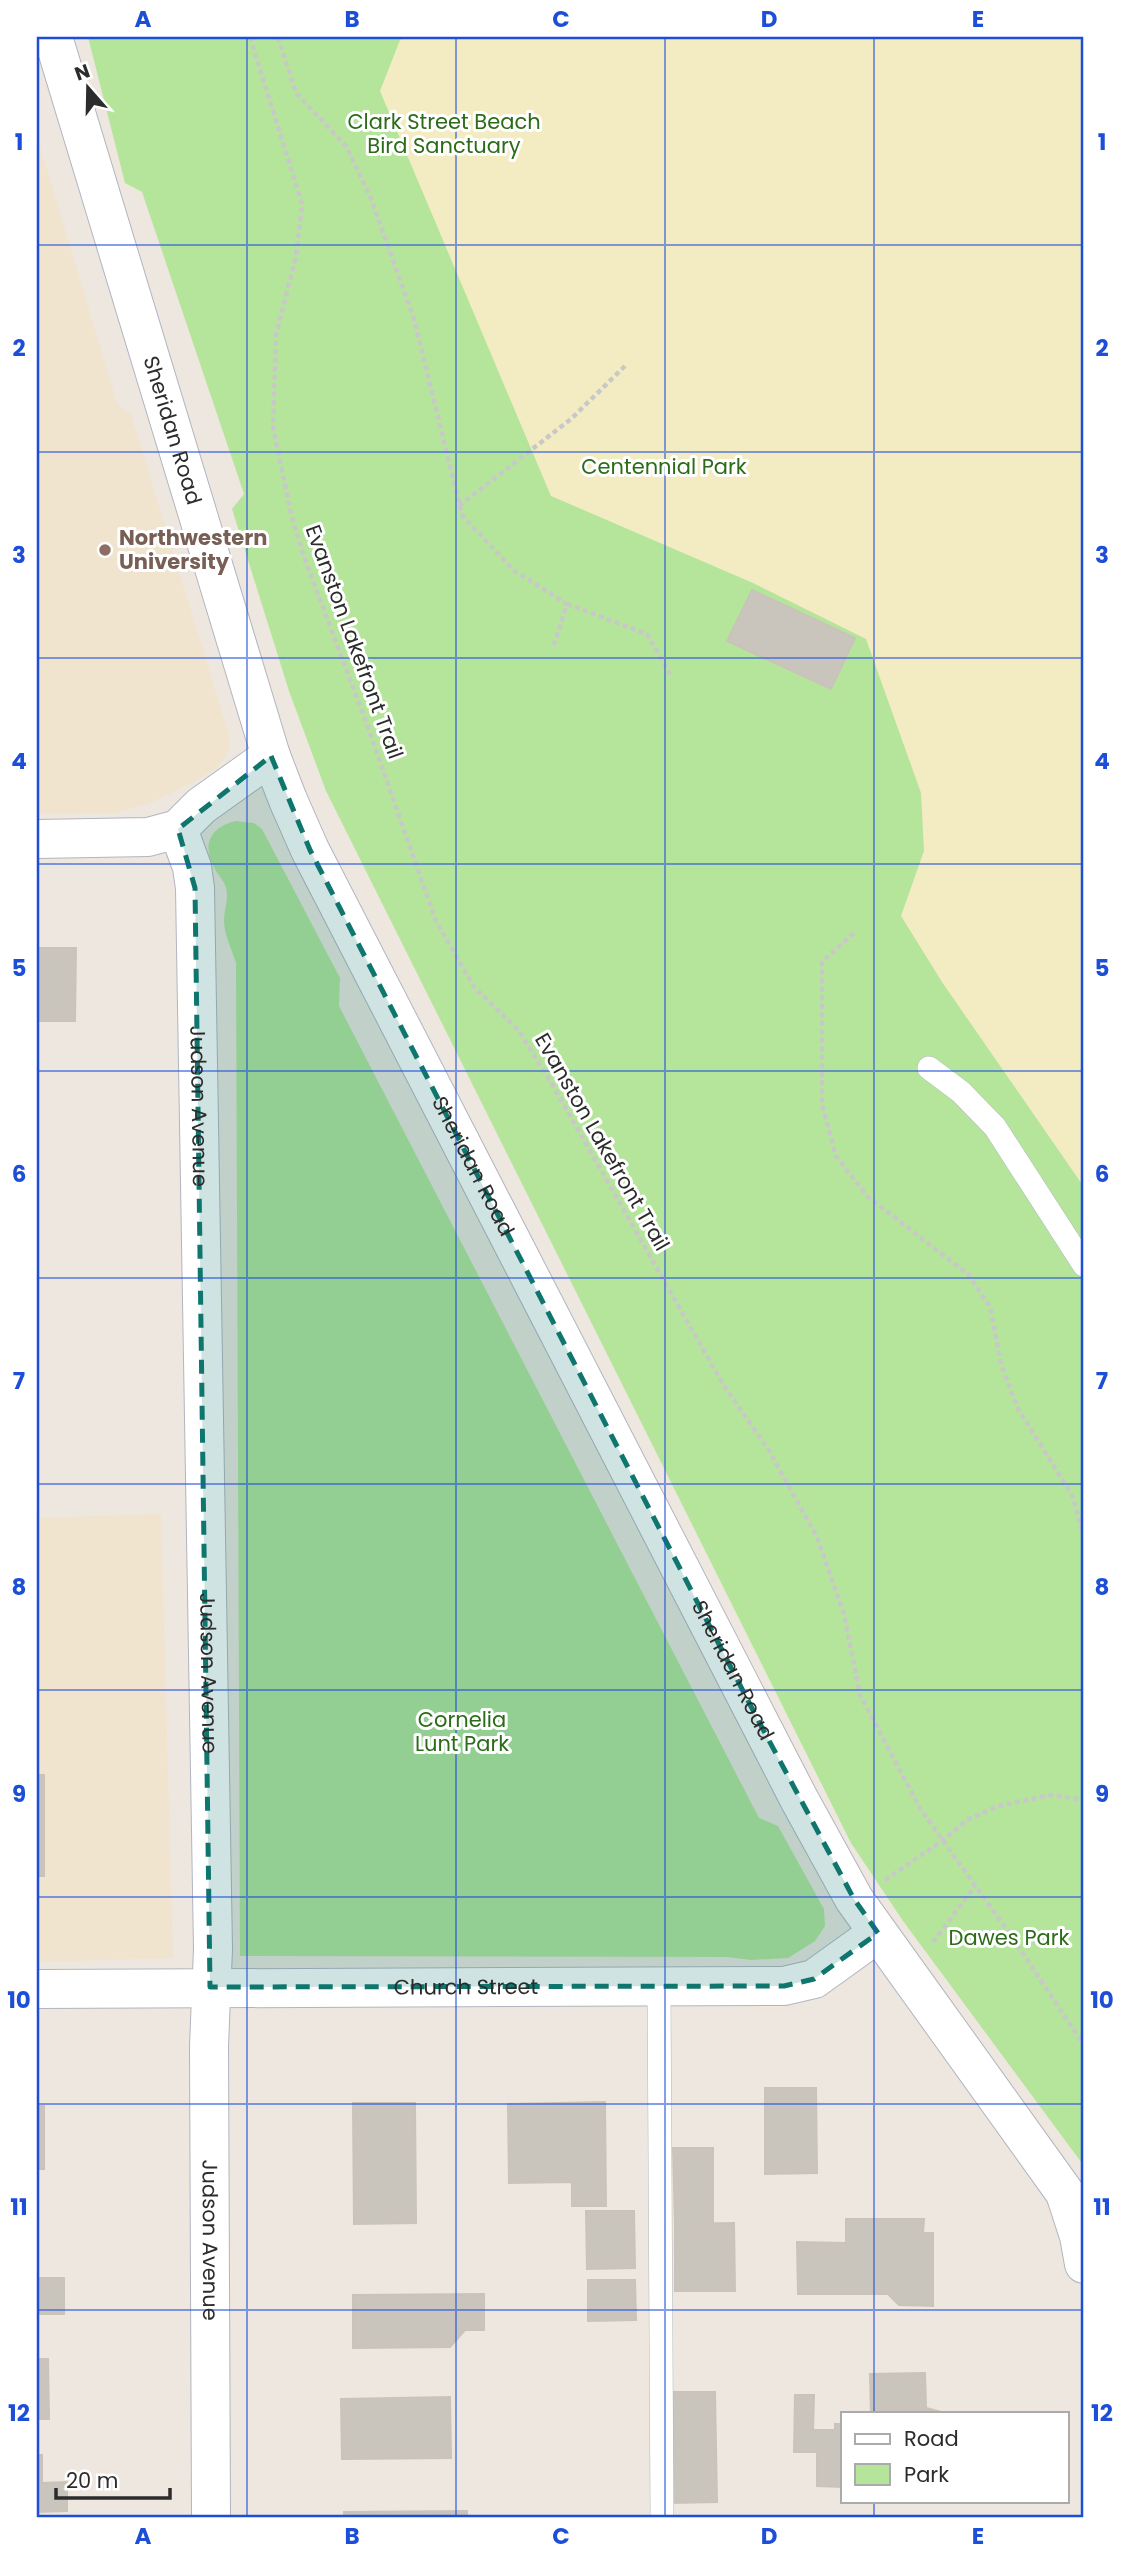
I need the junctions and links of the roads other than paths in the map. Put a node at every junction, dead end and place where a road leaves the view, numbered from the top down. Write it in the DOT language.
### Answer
graph roads {
  1 [pos="53,37"];
  2 [pos="271,756"];
  3 [pos="178,829"];
  4 [pos="37,839"];
  5 [pos="929,1068"];
  6 [pos="1084,1265"];
  7 [pos="878,1933"];
  8 [pos="659,1986"];
  9 [pos="210,1987"];
  10 [pos="37,1989"];
  11 [pos="1075,2199"];
  12 [pos="1084,2264"];
  13 [pos="211,2518"];
  14 [pos="662,2518"];
  1 -- 2 [label="street, Sheridan Road"];
  2 -- 3 [label="street"];
  2 -- 7 [label="street, Sheridan Road"];
  3 -- 4 [label="street"];
  3 -- 9 [label="street, Judson Avenue"];
  5 -- 6 [label="lane"];
  7 -- 8 [label="street, Church Street"];
  7 -- 11 [label="street, Sheridan Road"];
  8 -- 9 [label="street, Church Street"];
  8 -- 14 [label="lane"];
  9 -- 10 [label="street, Church Street"];
  9 -- 13 [label="street, Judson Avenue"];
  11 -- 12 [label="street, Sheridan Road"];
}
